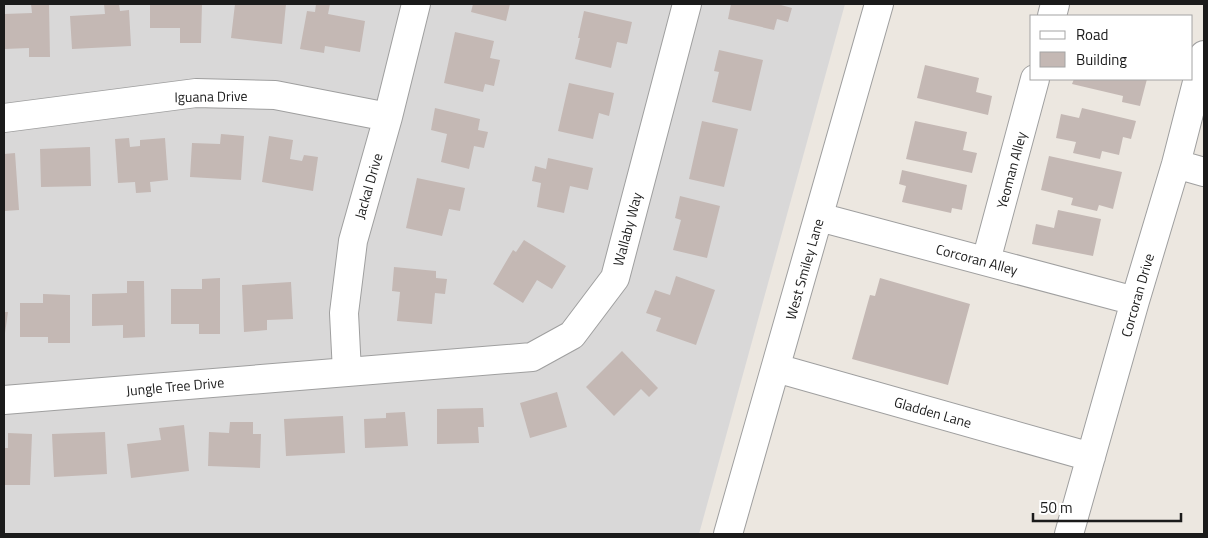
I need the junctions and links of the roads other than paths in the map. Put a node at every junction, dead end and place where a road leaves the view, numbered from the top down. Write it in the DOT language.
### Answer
graph roads {
  1 [pos="416,4"];
  2 [pos="687,4"];
  3 [pos="879,4"];
  4 [pos="1204,55"];
  5 [pos="1035,80"];
  6 [pos="388,117"];
  7 [pos="4,118"];
  8 [pos="1176,164"];
  9 [pos="1204,172"];
  10 [pos="819,217"];
  11 [pos="986,261"];
  12 [pos="1135,301"];
  13 [pos="776,368"];
  14 [pos="347,372"];
  15 [pos="4,400"];
  16 [pos="1091,457"];
  17 [pos="728,534"];
  18 [pos="1069,534"];
  1 -- 6 [label="street, Jackal Drive"];
  2 -- 14 [label="street, Wallaby Way"];
  3 -- 10 [label="street, West Smiley Lane"];
  4 -- 8 [label="street, Corcoran Drive"];
  5 -- 11 [label="street, Yeoman Alley"];
  6 -- 7 [label="street, Iguana Drive"];
  6 -- 14 [label="street, Jackal Drive"];
  8 -- 9 [label="street"];
  8 -- 12 [label="street, Corcoran Drive"];
  10 -- 11 [label="street, Corcoran Alley"];
  10 -- 13 [label="street, West Smiley Lane"];
  11 -- 12 [label="street, Corcoran Alley"];
  12 -- 16 [label="street, Corcoran Drive"];
  13 -- 16 [label="street, Gladden Lane"];
  13 -- 17 [label="street, West Smiley Lane"];
  14 -- 15 [label="street, Jungle Tree Drive"];
  16 -- 18 [label="street, Corcoran Drive"];
}
